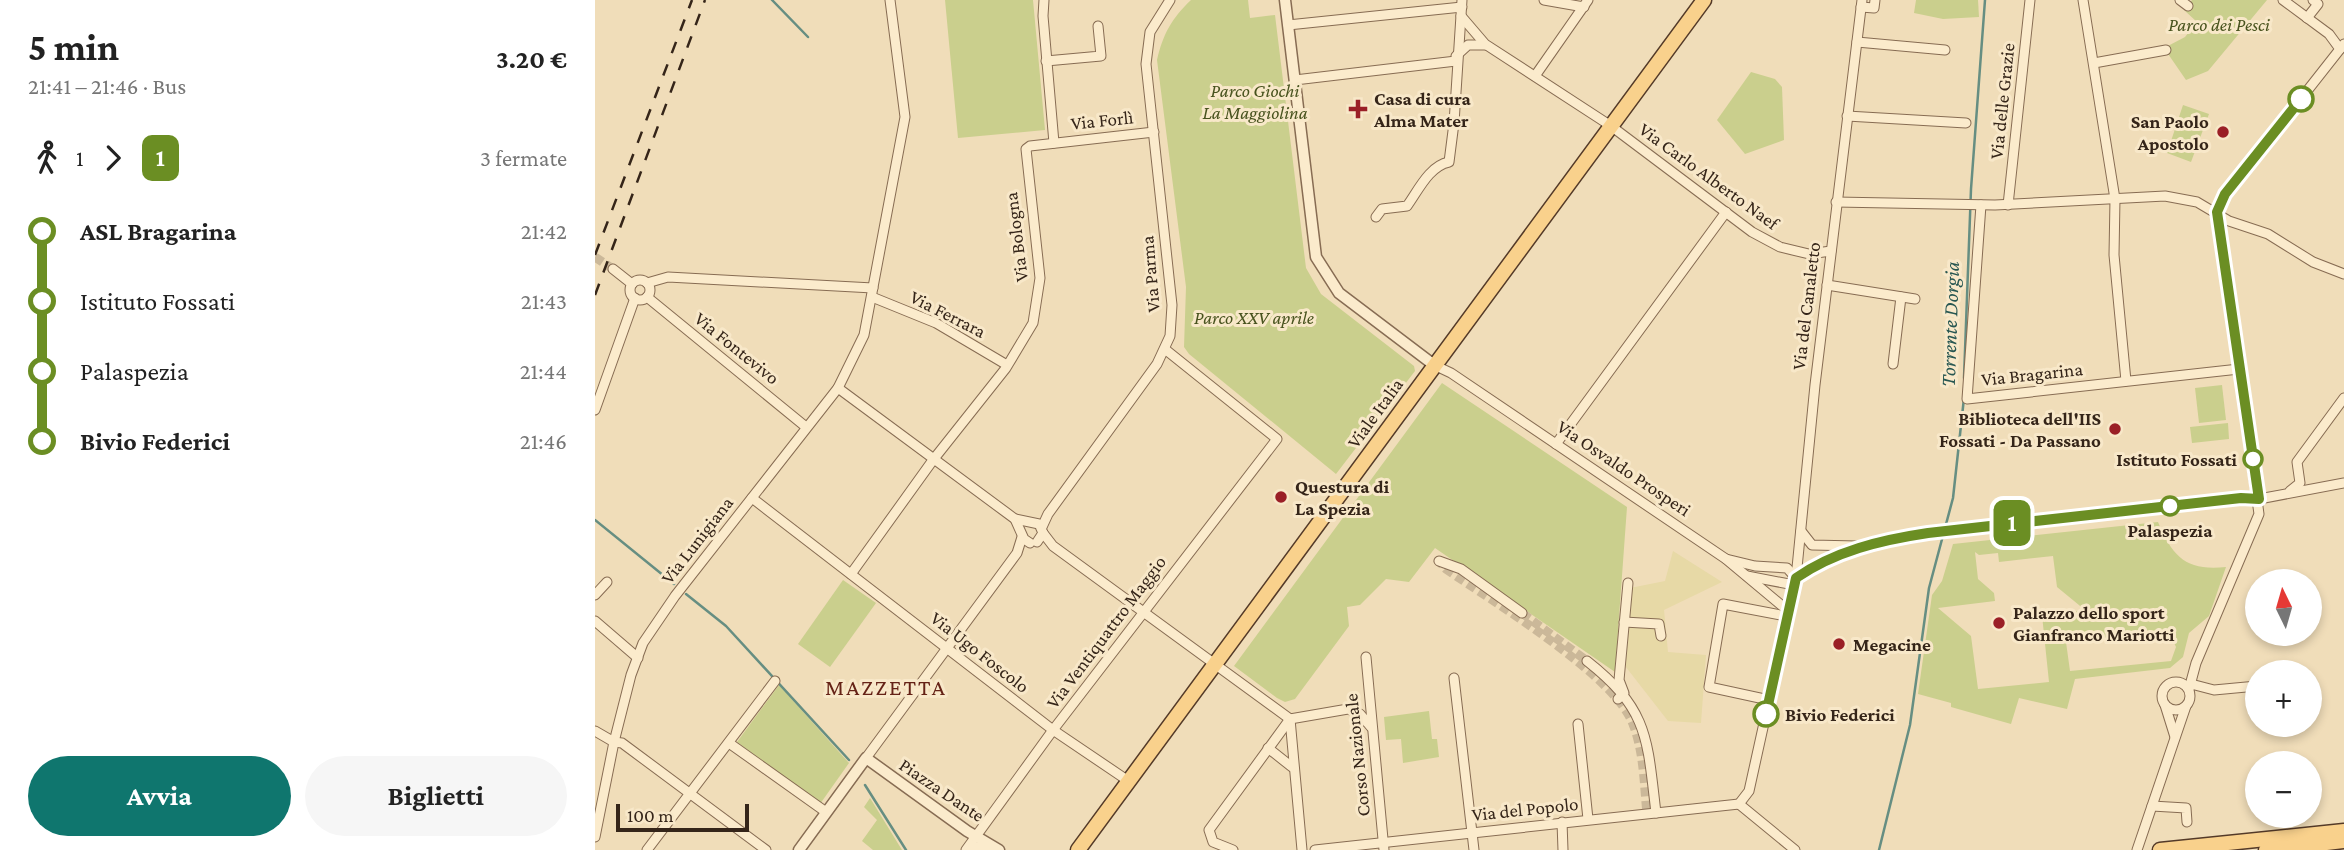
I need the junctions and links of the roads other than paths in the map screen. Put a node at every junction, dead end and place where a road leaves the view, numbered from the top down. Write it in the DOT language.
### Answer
graph roads {
  1 [pos="890,0"];
  2 [pos="1044,0"];
  3 [pos="1170,0"];
  4 [pos="1285,0"];
  5 [pos="1544,0"];
  6 [pos="1703,0"];
  7 [pos="1875,0"];
  8 [pos="2030,0"];
  9 [pos="2083,0"];
  10 [pos="2313,0"];
  11 [pos="2286,1"];
  12 [pos="1586,3"];
  13 [pos="1861,4"];
  14 [pos="1461,8"];
  15 [pos="2307,18"];
  16 [pos="1288,25"];
  17 [pos="1098,26"];
  18 [pos="1857,42"];
  19 [pos="1486,45"];
  20 [pos="2342,47"];
  21 [pos="1945,50"];
  22 [pos="2166,50"];
  23 [pos="1456,58"];
  24 [pos="1046,61"];
  25 [pos="2094,63"];
  26 [pos="1535,76"];
  27 [pos="1294,80"];
  28 [pos="1847,116"];
  29 [pos="1966,123"];
  30 [pos="1611,126"];
  31 [pos="1154,132"];
  32 [pos="1054,143"];
  33 [pos="2115,199"];
  34 [pos="1836,202"];
  35 [pos="1981,205"];
  36 [pos="2008,205"];
  37 [pos="1726,212"];
  38 [pos="2217,212"];
  39 [pos="1376,217"];
  40 [pos="1831,251"];
  41 [pos="613,269"];
  42 [pos="2344,274"];
  43 [pos="647,283"];
  44 [pos="632,284"];
  45 [pos="1826,285"];
  46 [pos="872,292"];
  47 [pos="1901,297"];
  48 [pos="635,298"];
  49 [pos="647,298"];
  50 [pos="1915,299"];
  51 [pos="1166,350"];
  52 [pos="1893,364"];
  53 [pos="1007,365"];
  54 [pos="1434,365"];
  55 [pos="2239,369"];
  56 [pos="2126,381"];
  57 [pos="838,388"];
  58 [pos="2344,398"];
  59 [pos="595,411"];
  60 [pos="806,427"];
  61 [pos="1556,444"];
  62 [pos="933,460"];
  63 [pos="2344,483"];
  64 [pos="2289,492"];
  65 [pos="752,498"];
  66 [pos="2259,499"];
  67 [pos="1801,531"];
  68 [pos="1032,532"];
  69 [pos="1866,546"];
  70 [pos="1726,559"];
  71 [pos="1439,561"];
  72 [pos="851,574"];
  73 [pos="1747,576"];
  74 [pos="1796,578"];
  75 [pos="607,582"];
  76 [pos="1628,583"];
  77 [pos="595,595"];
  78 [pos="1143,611"];
  79 [pos="1522,613"];
  80 [pos="1787,613"];
  81 [pos="595,621"];
  82 [pos="1624,622"];
  83 [pos="1661,636"];
  84 [pos="948,648"];
  85 [pos="1366,657"];
  86 [pos="638,658"];
  87 [pos="1587,661"];
  88 [pos="2196,663"];
  89 [pos="1214,665"];
  90 [pos="1454,678"];
  91 [pos="775,681"];
  92 [pos="2174,681"];
  93 [pos="2190,687"];
  94 [pos="2245,687"];
  95 [pos="1621,696"];
  96 [pos="1769,700"];
  97 [pos="2165,704"];
  98 [pos="2186,706"];
  99 [pos="1290,719"];
  100 [pos="1578,724"];
  101 [pos="1371,727"];
  102 [pos="1053,730"];
  103 [pos="595,731"];
  104 [pos="2175,737"];
  105 [pos="614,742"];
  106 [pos="729,743"];
  107 [pos="1268,748"];
  108 [pos="866,758"];
  109 [pos="1292,767"];
  110 [pos="1124,778"];
  111 [pos="691,795"];
  112 [pos="1739,804"];
  113 [pos="2152,806"];
  114 [pos="826,812"];
  115 [pos="1656,813"];
  116 [pos="1588,819"];
  117 [pos="1562,822"];
  118 [pos="2187,822"];
  119 [pos="2344,831"];
  120 [pos="1472,832"];
  121 [pos="978,835"];
  122 [pos="595,837"];
  123 [pos="2344,841"];
  124 [pos="1219,846"];
  125 [pos="1384,846"];
  126 [pos="647,850"];
  127 [pos="766,850"];
  128 [pos="799,850"];
  129 [pos="966,850"];
  130 [pos="972,850"];
  131 [pos="985,850"];
  132 [pos="999,850"];
  133 [pos="1078,850"];
  134 [pos="1233,850"];
  135 [pos="1302,850"];
  136 [pos="1315,850"];
  137 [pos="1474,850"];
  138 [pos="1563,850"];
  139 [pos="1795,850"];
  140 [pos="2137,850"];
  141 [pos="2160,850"];
  142 [pos="2266,850"];
  1 -- 46 [label="street, Via Lunigiana"];
  2 -- 24 [label="street"];
  3 -- 31 [label="street, Via Parma"];
  4 -- 16 [label="street"];
  5 -- 12 [label="street"];
  6 -- 30 [label="main road, Viale Italia"];
  7 -- 13 [label="street"];
  8 -- 36 [label="street, Via delle Grazie"];
  9 -- 25 [label="street"];
  10 -- 15 [label="street"];
  11 -- 15 [label="street"];
  12 -- 26 [label="street"];
  13 -- 18 [label="street, Via del Canaletto"];
  14 -- 16 [label="street"];
  14 -- 19 [label="street, Via Carlo Alberto Naef"];
  14 -- 23 [label="street"];
  15 -- 20 [label="street"];
  16 -- 27 [label="street"];
  17 -- 24 [label="street"];
  18 -- 21 [label="street"];
  18 -- 28 [label="street, Via del Canaletto"];
  19 -- 23 [label="street"];
  19 -- 26 [label="street, Via Carlo Alberto Naef"];
  20 -- 38 [label="street"];
  22 -- 25 [label="street"];
  23 -- 27 [label="street"];
  23 -- 39 [label="street"];
  24 -- 32 [label="street"];
  25 -- 33 [label="street"];
  26 -- 30 [label="street, Via Carlo Alberto Naef"];
  27 -- 54 [label="street"];
  28 -- 29 [label="street"];
  28 -- 34 [label="street, Via del Canaletto"];
  30 -- 37 [label="street, Via Carlo Alberto Naef"];
  30 -- 54 [label="main road, Viale Italia"];
  31 -- 32 [label="street, Via Forlì"];
  31 -- 51 [label="street, Via Parma"];
  32 -- 53 [label="street, Via Bologna"];
  33 -- 36 [label="street"];
  33 -- 38 [label="street"];
  33 -- 56 [label="street"];
  34 -- 35 [label="street"];
  34 -- 40 [label="street, Via del Canaletto"];
  35 -- 36 [label="street"];
  35 -- 56 [label="street, Via Bragarina"];
  37 -- 40 [label="street, Via Carlo Alberto Naef"];
  37 -- 61 [label="street"];
  38 -- 42 [label="street"];
  38 -- 55 [label="street"];
  40 -- 45 [label="street, Via del Canaletto"];
  41 -- 44 [label="street"];
  43 -- 44 [label="street"];
  43 -- 46 [label="street"];
  43 -- 49 [label="street"];
  44 -- 48 [label="street"];
  45 -- 47 [label="street"];
  45 -- 67 [label="street, Via del Canaletto"];
  46 -- 53 [label="street, Via Ferrara"];
  46 -- 57 [label="street, Via Lunigiana"];
  47 -- 50 [label="street"];
  47 -- 52 [label="street"];
  48 -- 49 [label="street"];
  48 -- 59 [label="street"];
  49 -- 60 [label="street, Via Fontevivo"];
  51 -- 68 [label="street, Via Parma"];
  51 -- 78 [label="street, Via Ventiquattro Maggio"];
  53 -- 62 [label="street, Via Bologna"];
  54 -- 61 [label="street, Via Osvaldo Prosperi"];
  54 -- 89 [label="main road, Viale Italia"];
  55 -- 56 [label="street, Via Bragarina"];
  55 -- 66 [label="street"];
  57 -- 60 [label="street, Via Lunigiana"];
  57 -- 62 [label="street"];
  58 -- 64 [label="street"];
  60 -- 65 [label="street, Via Lunigiana"];
  61 -- 70 [label="street, Via Osvaldo Prosperi"];
  62 -- 68 [label="street"];
  62 -- 72 [label="street"];
  63 -- 64 [label="street"];
  64 -- 66 [label="street"];
  65 -- 72 [label="street, Via Ugo Foscolo"];
  65 -- 86 [label="street, Via Lunigiana"];
  66 -- 69 [label="street"];
  66 -- 88 [label="street"];
  67 -- 69 [label="street"];
  67 -- 74 [label="street, Via del Canaletto"];
  68 -- 78 [label="street"];
  68 -- 84 [label="street, Via Parma"];
  69 -- 74 [label="street"];
  70 -- 73 [label="street, Via Osvaldo Prosperi"];
  70 -- 74 [label="street"];
  71 -- 79 [label="street"];
  72 -- 84 [label="street, Via Ugo Foscolo"];
  73 -- 74 [label="street, Via Osvaldo Prosperi"];
  73 -- 80 [label="street"];
  74 -- 80 [label="street, Via del Canaletto"];
  75 -- 77 [label="street"];
  76 -- 82 [label="street"];
  78 -- 89 [label="street"];
  78 -- 102 [label="street, Via Ventiquattro Maggio"];
  80 -- 96 [label="street, Via del Canaletto"];
  80 -- 96 [label="street"];
  81 -- 86 [label="street"];
  82 -- 83 [label="street"];
  82 -- 95 [label="street"];
  84 -- 102 [label="street, Via Ugo Foscolo"];
  84 -- 108 [label="street, Via Parma"];
  85 -- 101 [label="street, Corso Nazionale"];
  86 -- 105 [label="street, Via Lunigiana"];
  87 -- 95 [label="street"];
  88 -- 92 [label="street"];
  88 -- 93 [label="street"];
  89 -- 99 [label="street"];
  89 -- 133 [label="main road, Viale Italia"];
  90 -- 120 [label="street"];
  91 -- 106 [label="street"];
  92 -- 93 [label="street"];
  92 -- 97 [label="street"];
  93 -- 94 [label="street"];
  93 -- 98 [label="street"];
  95 -- 115 [label="street"];
  96 -- 112 [label="street, Via del Canaletto"];
  97 -- 98 [label="street"];
  97 -- 104 [label="street"];
  98 -- 104 [label="street"];
  99 -- 101 [label="street"];
  99 -- 107 [label="street"];
  99 -- 109 [label="street"];
  100 -- 116 [label="street"];
  101 -- 125 [label="street, Corso Nazionale"];
  102 -- 110 [label="street, Via Ugo Foscolo"];
  102 -- 121 [label="street, Via Ventiquattro Maggio"];
  103 -- 105 [label="street"];
  104 -- 113 [label="street"];
  105 -- 111 [label="street"];
  105 -- 122 [label="street, Via Lunigiana"];
  106 -- 111 [label="street"];
  106 -- 114 [label="street"];
  107 -- 109 [label="street"];
  107 -- 124 [label="street"];
  108 -- 114 [label="street"];
  108 -- 121 [label="street, Piazza Dante"];
  109 -- 135 [label="street"];
  111 -- 126 [label="street"];
  111 -- 127 [label="street"];
  112 -- 115 [label="street, Via del Popolo"];
  112 -- 139 [label="street"];
  113 -- 118 [label="street"];
  113 -- 140 [label="street"];
  114 -- 128 [label="street"];
  115 -- 116 [label="street, Via del Popolo"];
  116 -- 117 [label="street, Via del Popolo"];
  117 -- 120 [label="street, Via del Popolo"];
  117 -- 138 [label="street"];
  119 -- 141 [label="main road"];
  120 -- 125 [label="street, Via del Popolo"];
  120 -- 137 [label="street"];
  121 -- 129 [label="street, Via Ventiquattro Maggio"];
  121 -- 132 [label="street, Piazza Dante"];
  123 -- 142 [label="main road"];
  124 -- 134 [label="street"];
  125 -- 136 [label="street, Via del Popolo"];
  130 -- 131 [label="street, Piazza Dante"];
}
